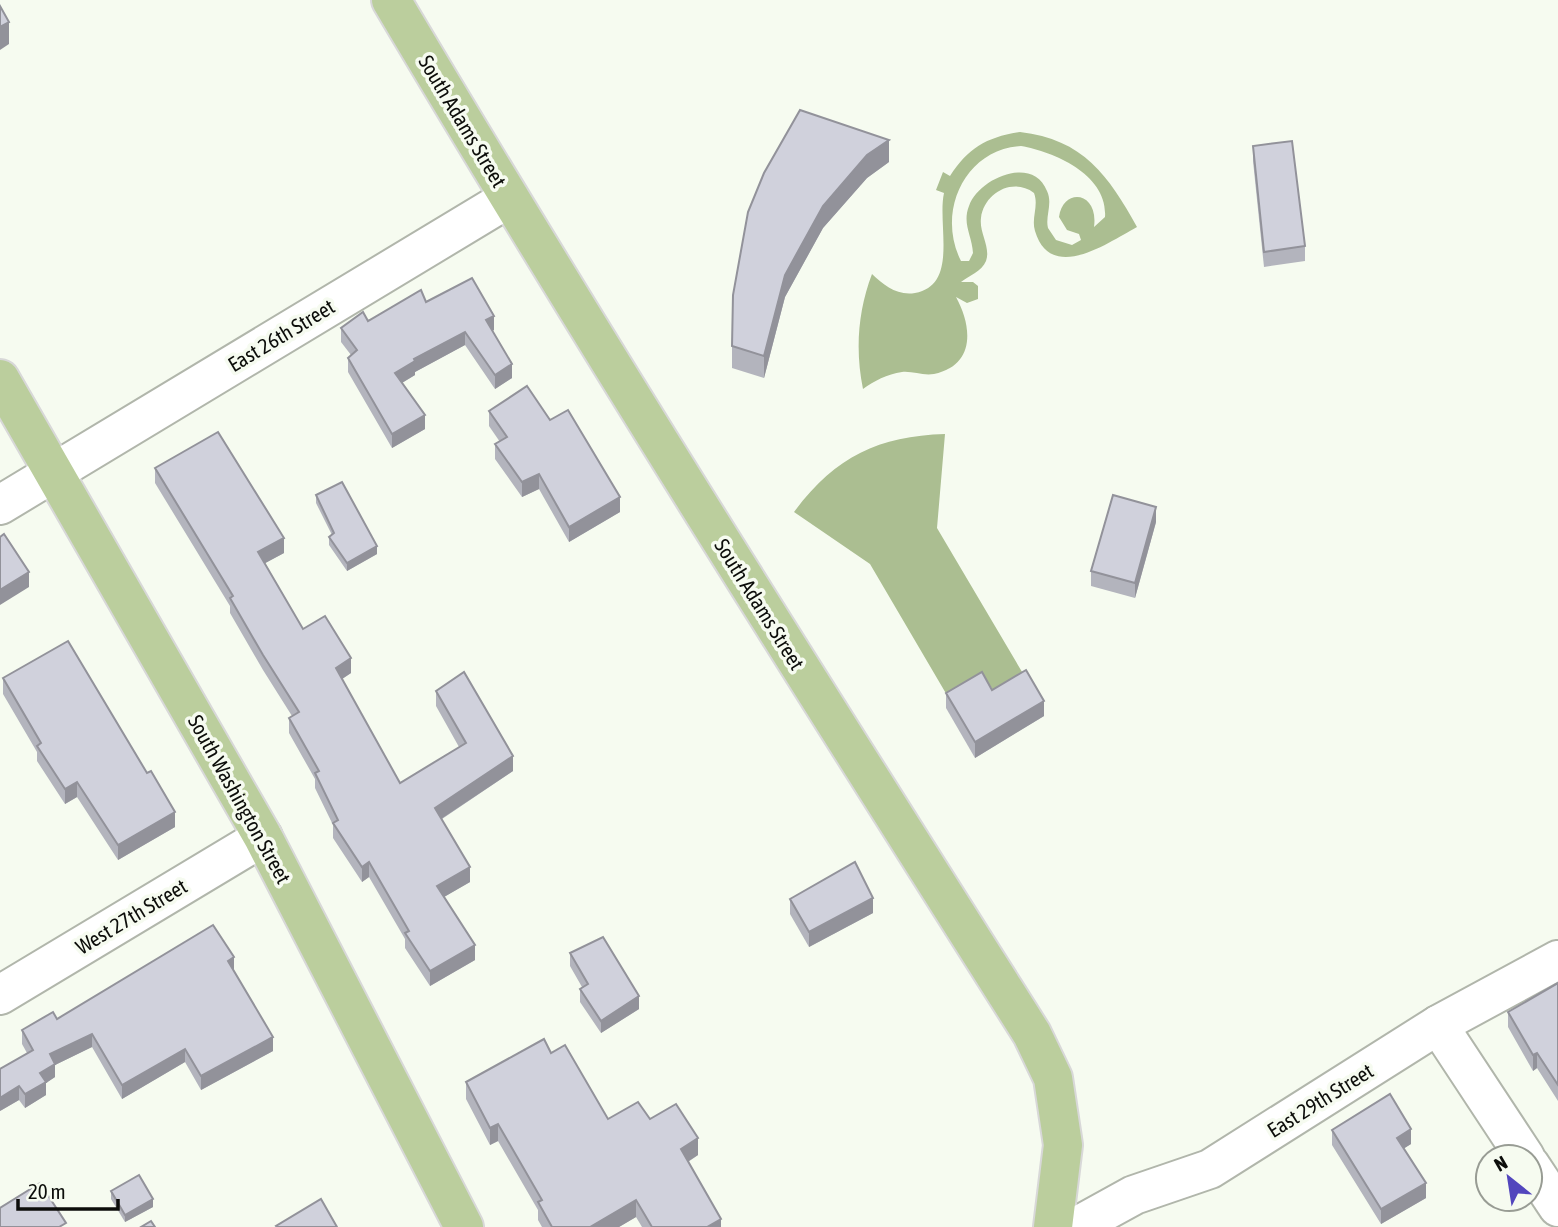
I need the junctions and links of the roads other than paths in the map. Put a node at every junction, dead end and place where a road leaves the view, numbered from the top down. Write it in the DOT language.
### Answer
graph roads {
  1 [pos="391,0"];
  2 [pos="509,198"];
  3 [pos="0,379"];
  4 [pos="54,471"];
  5 [pos="0,505"];
  6 [pos="263,837"];
  7 [pos="1558,960"];
  8 [pos="0,995"];
  9 [pos="1438,1025"];
  10 [pos="1516,1143"];
  11 [pos="1544,1186"];
  12 [pos="1558,1207"];
  13 [pos="464,1227"];
  14 [pos="1053,1227"];
  15 [pos="1076,1227"];
  1 -- 2 [label="main road, South Adams Street"];
  2 -- 4 [label="street, East 26th Street"];
  2 -- 14 [label="main road, South Adams Street"];
  3 -- 4 [label="main road, South Washington Street"];
  4 -- 5 [label="street, East 26th Street"];
  4 -- 6 [label="main road, South Washington Street"];
  6 -- 8 [label="street, West 27th Street"];
  6 -- 13 [label="main road, South Washington Street"];
  7 -- 9 [label="street, East 29th Street"];
  9 -- 10 [label="street"];
  9 -- 15 [label="street, East 29th Street"];
  11 -- 12 [label="street"];
}
